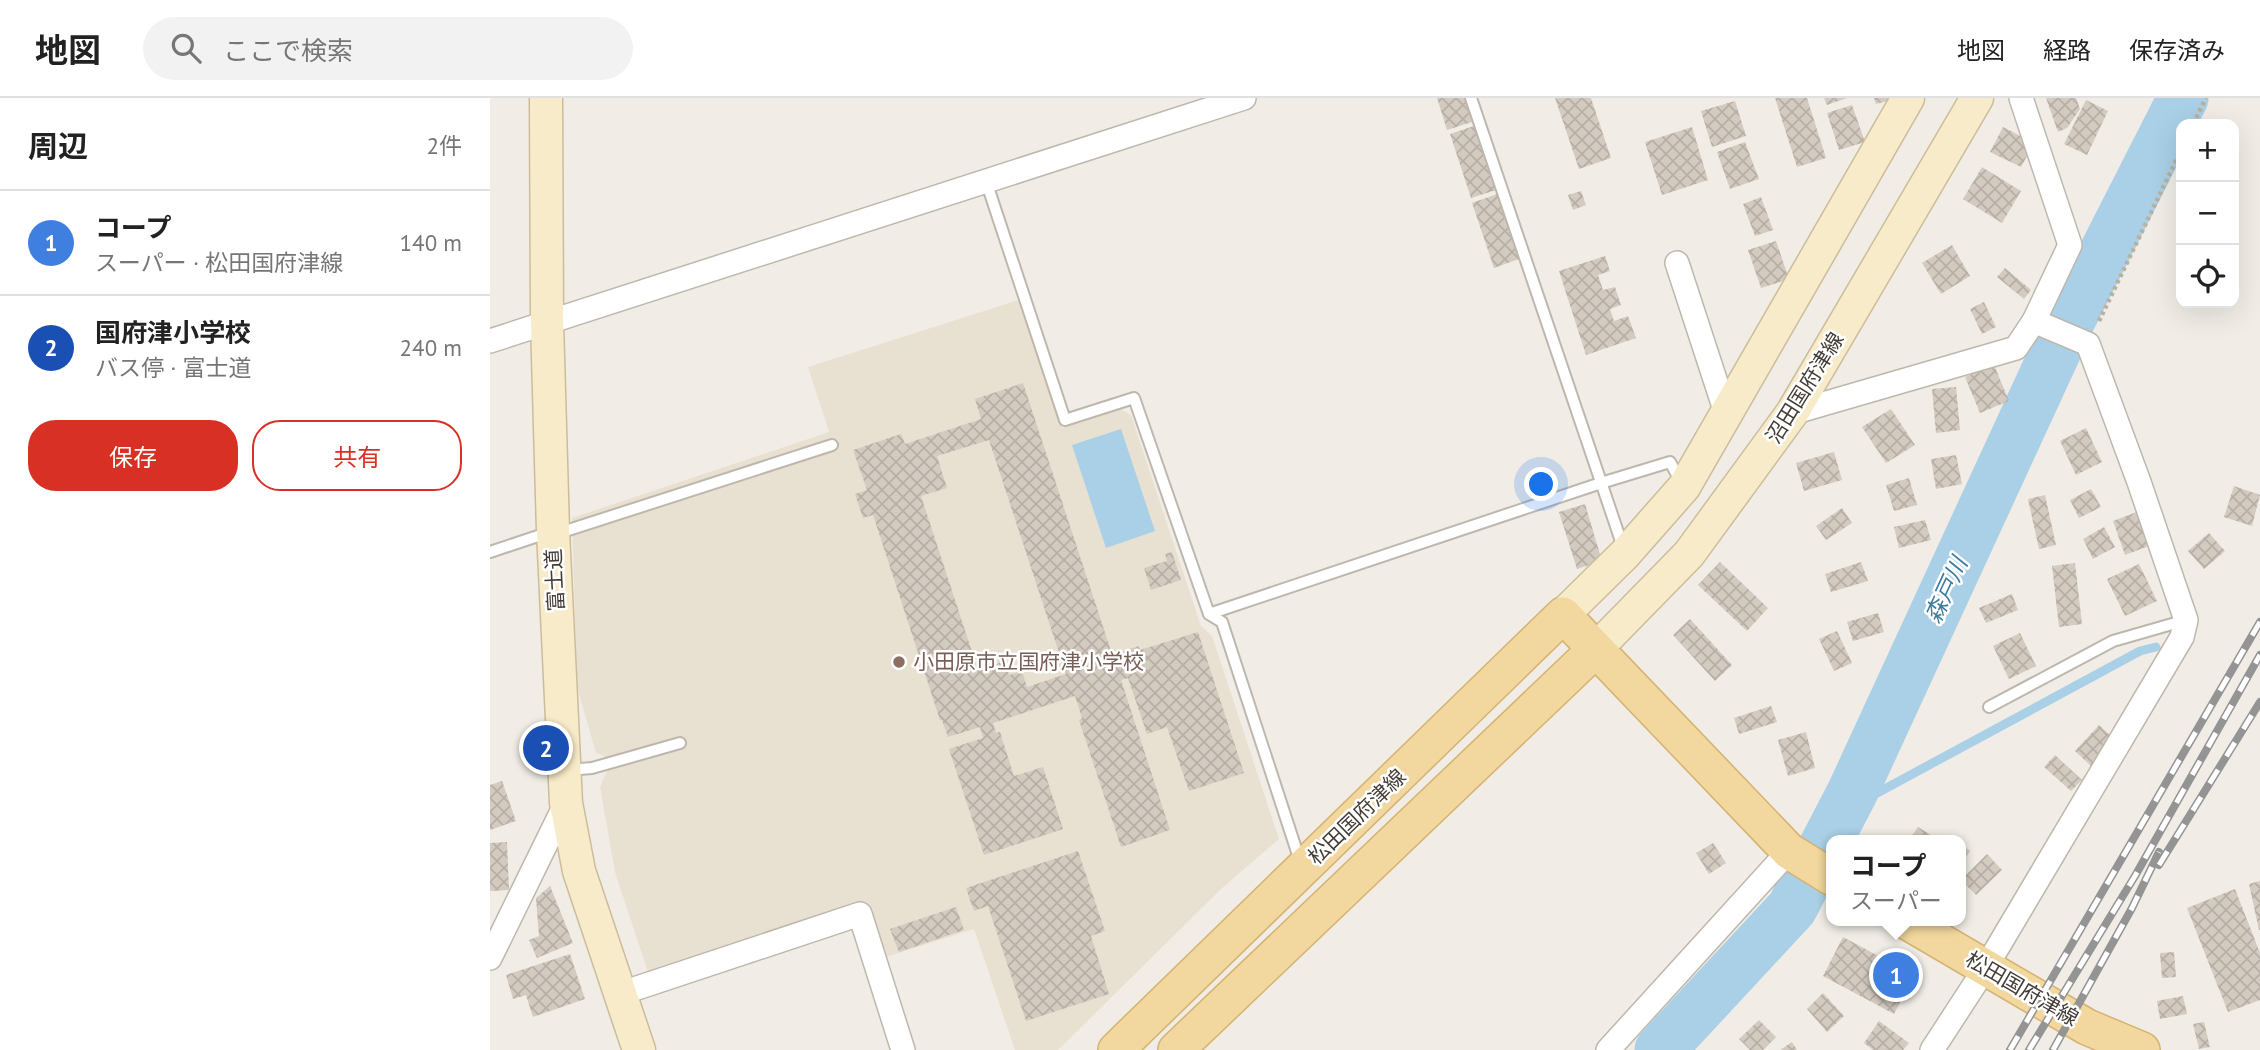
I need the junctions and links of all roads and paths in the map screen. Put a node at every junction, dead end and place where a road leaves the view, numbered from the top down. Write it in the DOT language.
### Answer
graph roads {
  1 [pos="546,98"];
  2 [pos="1244,98"];
  3 [pos="1471,98"];
  4 [pos="1908,98"];
  5 [pos="1977,98"];
  6 [pos="2021,98"];
  7 [pos="2206,98"];
  8 [pos="2196,119"];
  9 [pos="2176,159"];
  10 [pos="986,181"];
  11 [pos="1677,263"];
  12 [pos="2034,321"];
  13 [pos="547,322"];
  14 [pos="490,341"];
  15 [pos="2088,344"];
  16 [pos="1727,413"];
  17 [pos="1792,413"];
  18 [pos="832,445"];
  19 [pos="1601,483"];
  20 [pos="1684,487"];
  21 [pos="553,533"];
  22 [pos="490,552"];
  23 [pos="1625,554"];
  24 [pos="1209,614"];
  25 [pos="1563,615"];
  26 [pos="2186,633"];
  27 [pos="1595,650"];
  28 [pos="1989,707"];
  29 [pos="680,743"];
  30 [pos="565,770"];
  31 [pos="566,803"];
  32 [pos="1793,853"];
  33 [pos="1303,870"];
  34 [pos="1826,874"];
  35 [pos="1915,926"];
  36 [pos="490,958"];
  37 [pos="1986,967"];
  38 [pos="619,994"];
  39 [pos="2128,1048"];
  40 [pos="639,1050"];
  41 [pos="903,1050"];
  42 [pos="1116,1050"];
  43 [pos="1176,1050"];
  44 [pos="1608,1050"];
  45 [pos="1932,1050"];
  1 -- 13 [label="main road, 富士道"];
  2 -- 10 [label="street"];
  3 -- 19 [label="lane"];
  4 -- 16 [label="main road"];
  5 -- 17 [label="main road, 沼田国府津線"];
  6 -- 12 [label="street"];
  7 -- 8 [label="path"];
  9 -- 15 [label="path"];
  10 -- 13 [label="street"];
  10 -- 24 [label="lane"];
  11 -- 16 [label="street"];
  12 -- 15 [label="street"];
  12 -- 17 [label="street"];
  13 -- 14 [label="street"];
  13 -- 21 [label="main road, 富士道"];
  15 -- 26 [label="street"];
  16 -- 20 [label="main road"];
  17 -- 27 [label="main road, 沼田国府津線"];
  18 -- 21 [label="lane"];
  19 -- 20 [label="lane"];
  19 -- 23 [label="lane"];
  19 -- 24 [label="lane"];
  20 -- 23 [label="main road"];
  21 -- 22 [label="lane"];
  21 -- 30 [label="main road, 富士道"];
  23 -- 25 [label="main road"];
  24 -- 33 [label="lane"];
  25 -- 27 [label="main road"];
  25 -- 33 [label="main road, 松田国府津線"];
  26 -- 28 [label="lane"];
  26 -- 37 [label="street"];
  27 -- 32 [label="main road"];
  27 -- 43 [label="main road, 松田国府津線"];
  29 -- 30 [label="lane"];
  30 -- 31 [label="main road, 富士道"];
  31 -- 36 [label="street"];
  31 -- 38 [label="main road, 富士道"];
  32 -- 34 [label="main road"];
  32 -- 44 [label="street"];
  33 -- 42 [label="main road, 松田国府津線"];
  35 -- 37 [label="main road, 松田国府津線"];
  37 -- 39 [label="main road, 松田国府津線"];
  37 -- 45 [label="street"];
  38 -- 40 [label="main road, 富士道"];
  38 -- 41 [label="street"];
}
